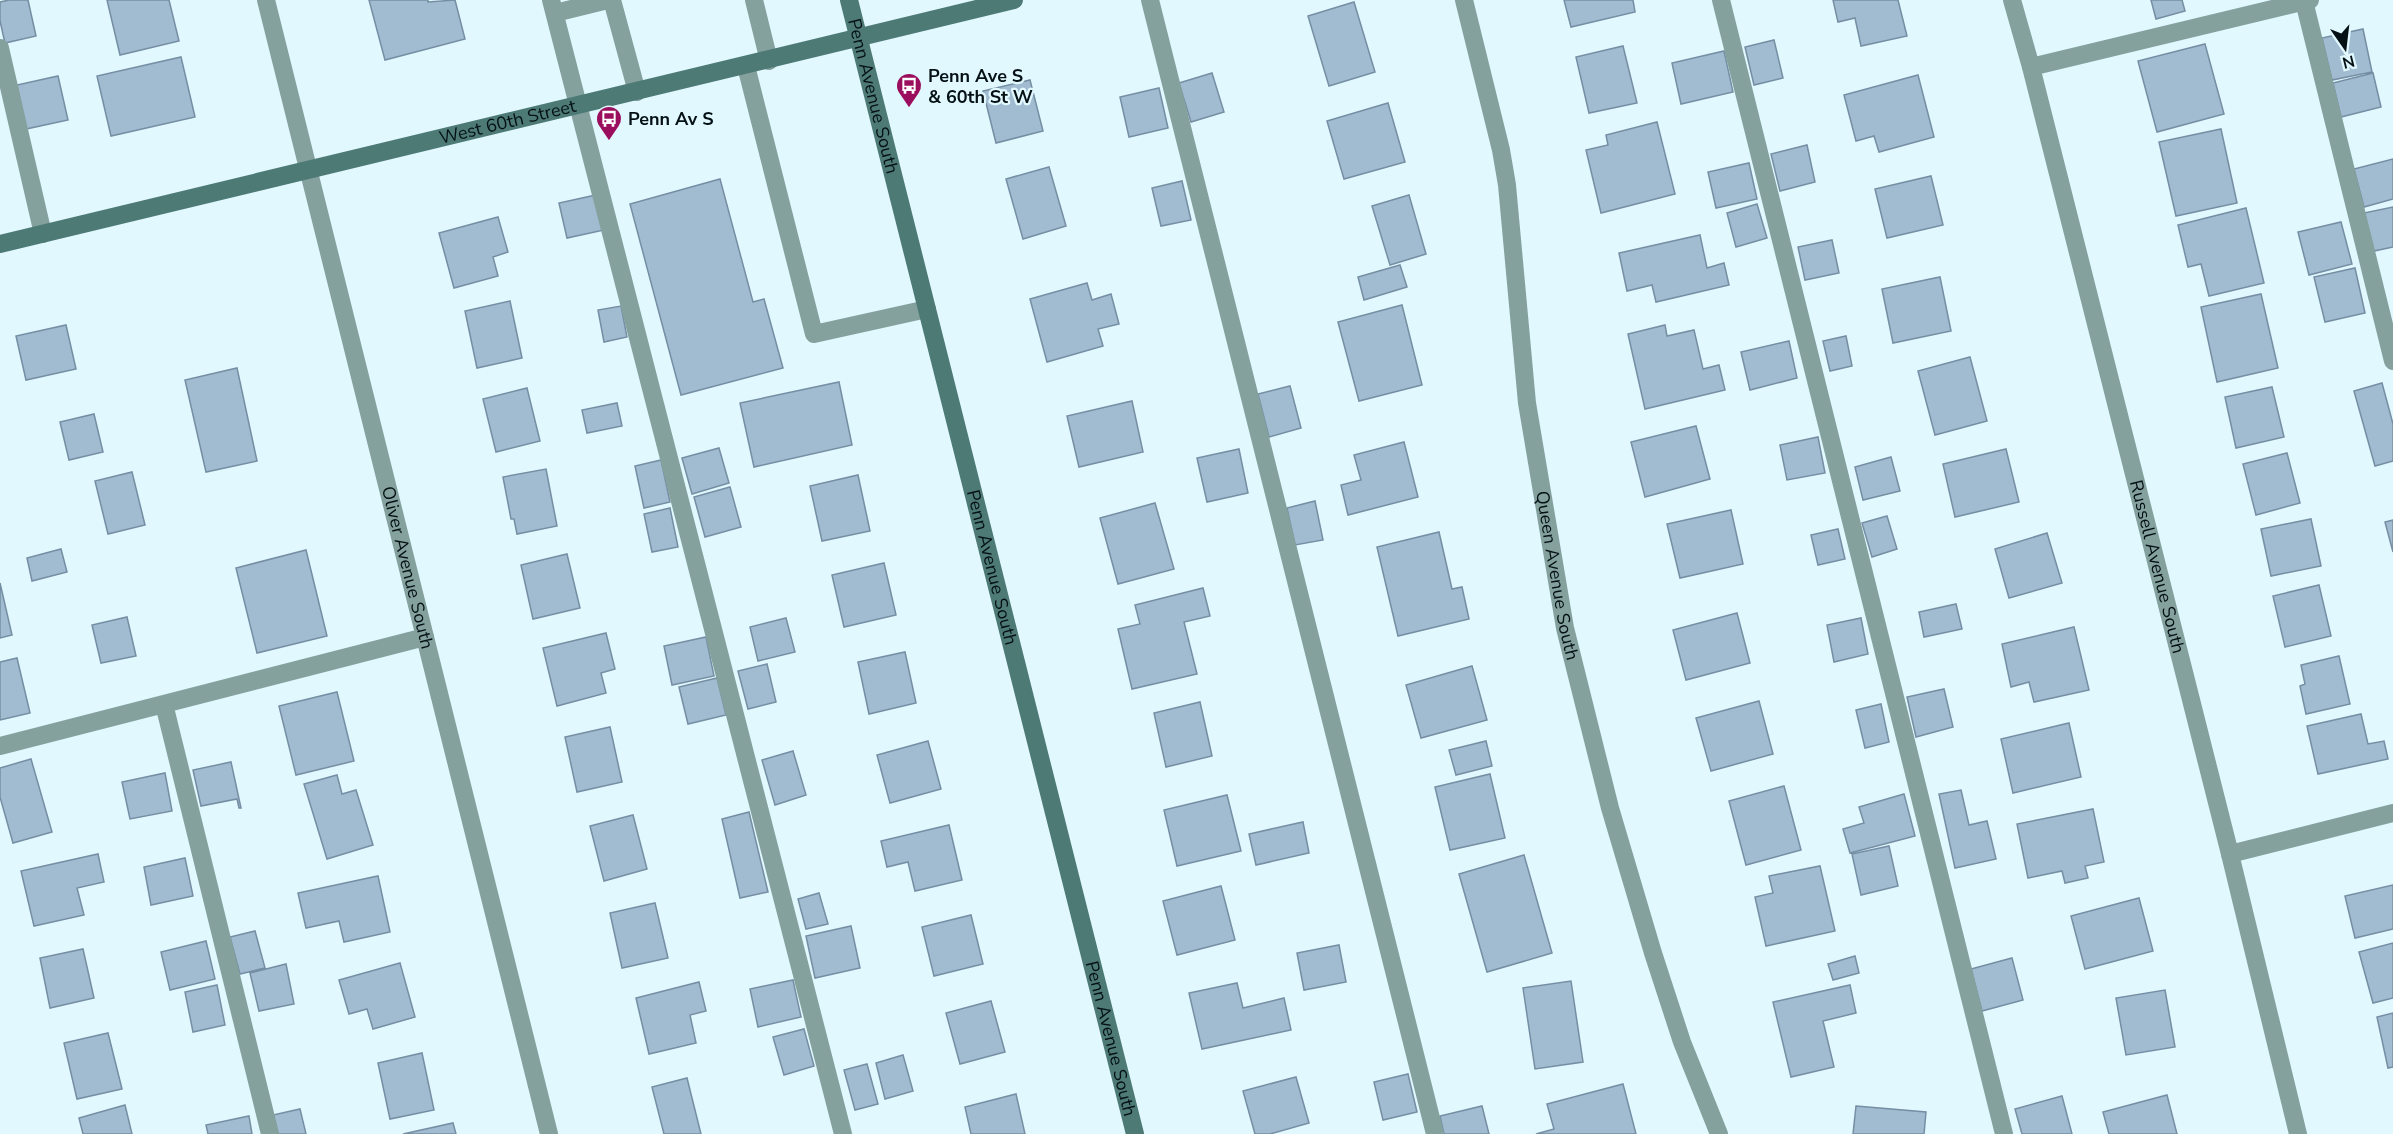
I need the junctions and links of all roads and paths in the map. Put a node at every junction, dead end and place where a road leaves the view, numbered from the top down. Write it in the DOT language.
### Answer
graph roads {
  1 [pos="266,0"];
  2 [pos="610,0"];
  3 [pos="754,0"];
  4 [pos="849,0"];
  5 [pos="1014,0"];
  6 [pos="1149,0"];
  7 [pos="1464,0"];
  8 [pos="1721,0"];
  9 [pos="2012,0"];
  10 [pos="2307,1"];
  11 [pos="553,7"];
  12 [pos="858,39"];
  13 [pos="0,48"];
  14 [pos="769,61"];
  15 [pos="746,66"];
  16 [pos="2031,67"];
  17 [pos="637,92"];
  18 [pos="578,106"];
  19 [pos="308,172"];
  20 [pos="43,234"];
  21 [pos="0,244"];
  22 [pos="927,309"];
  23 [pos="2393,361"];
  24 [pos="424,637"];
  25 [pos="164,704"];
  26 [pos="0,746"];
  27 [pos="2393,813"];
  28 [pos="2230,854"];
  29 [pos="270,1134"];
  30 [pos="549,1134"];
  31 [pos="843,1134"];
  32 [pos="1135,1134"];
  33 [pos="1435,1134"];
  34 [pos="1719,1134"];
  35 [pos="2004,1134"];
  36 [pos="2298,1134"];
  1 -- 19 [label="street, Oliver Avenue South"];
  2 -- 11 [label="street"];
  2 -- 17 [label="street"];
  3 -- 14 [label="street"];
  4 -- 12 [label="main road, Penn Avenue South"];
  5 -- 12 [label="main road, West 60th Street"];
  6 -- 33 [label="street"];
  7 -- 34 [label="street, Queen Avenue South"];
  8 -- 35 [label="street"];
  9 -- 16 [label="street, Russell Avenue South"];
  10 -- 16 [label="street"];
  10 -- 23 [label="street"];
  11 -- 18 [label="street"];
  12 -- 14 [label="main road, West 60th Street"];
  12 -- 22 [label="main road, Penn Avenue South"];
  13 -- 20 [label="street"];
  14 -- 15 [label="main road, West 60th Street"];
  15 -- 17 [label="main road, West 60th Street"];
  15 -- 22 [label="street"];
  16 -- 28 [label="street, Russell Avenue South"];
  17 -- 18 [label="main road, West 60th Street"];
  18 -- 19 [label="main road, West 60th Street"];
  18 -- 31 [label="street"];
  19 -- 20 [label="main road, West 60th Street"];
  19 -- 24 [label="street, Oliver Avenue South"];
  20 -- 21 [label="main road, West 60th Street"];
  22 -- 32 [label="main road, Penn Avenue South"];
  24 -- 25 [label="street"];
  24 -- 30 [label="street, Oliver Avenue South"];
  25 -- 26 [label="street"];
  25 -- 29 [label="street"];
  27 -- 28 [label="street"];
  28 -- 36 [label="street, Russell Avenue South"];
}
